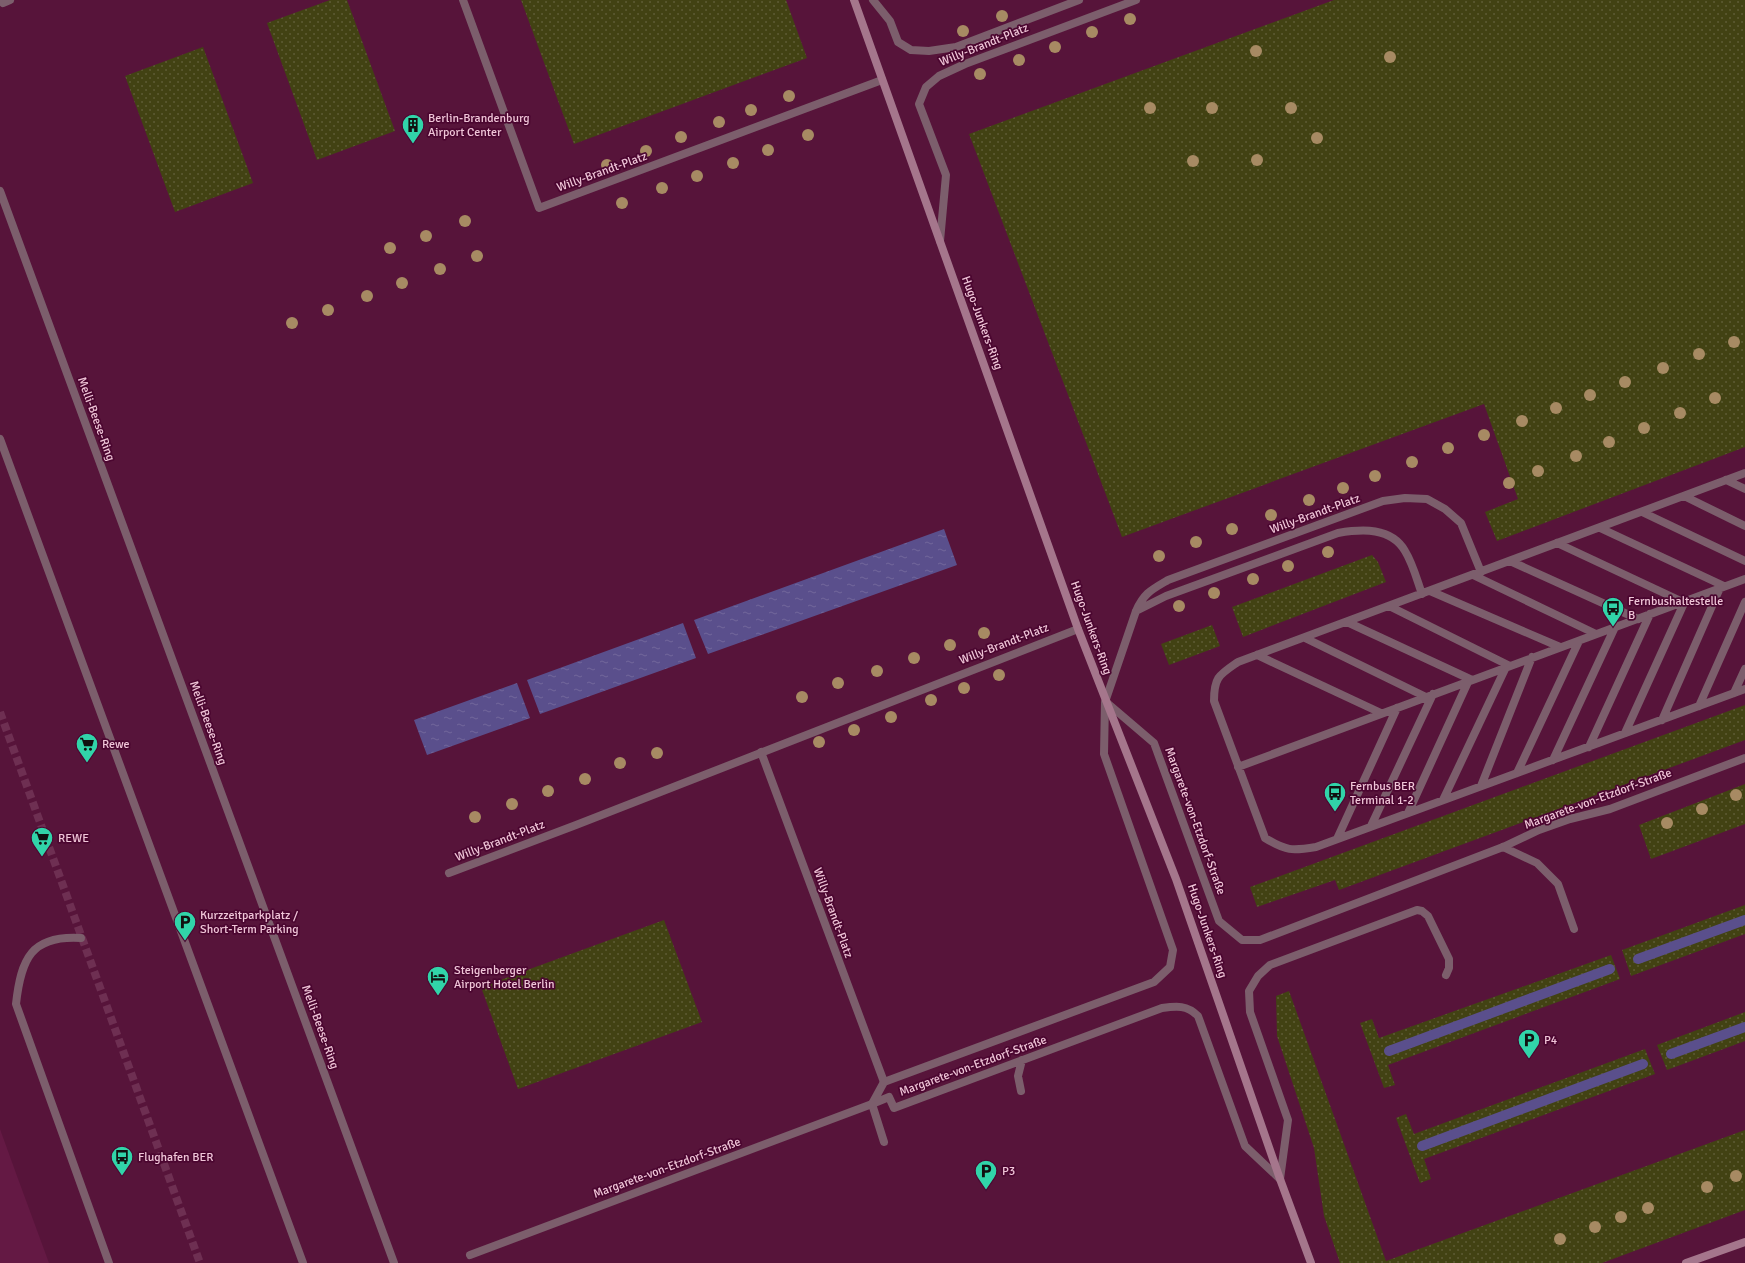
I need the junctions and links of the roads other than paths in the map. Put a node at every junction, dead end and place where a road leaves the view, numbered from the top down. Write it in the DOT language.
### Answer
graph roads {
  1 [pos="463,0"];
  2 [pos="854,0"];
  3 [pos="873,0"];
  4 [pos="1079,0"];
  5 [pos="1136,0"];
  6 [pos="882,80"];
  7 [pos="0,191"];
  8 [pos="940,241"];
  9 [pos="0,439"];
  10 [pos="1745,473"];
  11 [pos="1726,480"];
  12 [pos="1745,489"];
  13 [pos="1684,496"];
  14 [pos="1642,512"];
  15 [pos="1745,526"];
  16 [pos="1600,528"];
  17 [pos="1557,543"];
  18 [pos="1510,561"];
  19 [pos="1745,561"];
  20 [pos="1477,574"];
  21 [pos="1745,579"];
  22 [pos="1722,587"];
  23 [pos="1430,591"];
  24 [pos="1422,594"];
  25 [pos="1684,602"];
  26 [pos="1745,602"];
  27 [pos="1389,606"];
  28 [pos="1136,611"];
  29 [pos="1650,614"];
  30 [pos="1638,618"];
  31 [pos="1347,622"];
  32 [pos="1615,627"];
  33 [pos="1078,628"];
  34 [pos="1596,634"];
  35 [pos="1305,638"];
  36 [pos="1579,641"];
  37 [pos="1560,647"];
  38 [pos="1257,655"];
  39 [pos="1532,657"];
  40 [pos="1508,667"];
  41 [pos="1745,669"];
  42 [pos="1470,681"];
  43 [pos="1745,689"];
  44 [pos="1734,693"];
  45 [pos="1430,696"];
  46 [pos="1105,702"];
  47 [pos="1699,706"];
  48 [pos="1397,708"];
  49 [pos="1381,713"];
  50 [pos="1662,720"];
  51 [pos="1625,733"];
  52 [pos="1589,746"];
  53 [pos="761,752"];
  54 [pos="1745,758"];
  55 [pos="1553,760"];
  56 [pos="1238,767"];
  57 [pos="1517,773"];
  58 [pos="1481,786"];
  59 [pos="1443,800"];
  60 [pos="1408,813"];
  61 [pos="1371,826"];
  62 [pos="1337,839"];
  63 [pos="1503,847"];
  64 [pos="449,873"];
  65 [pos="1574,929"];
  66 [pos="81,938"];
  67 [pos="1446,975"];
  68 [pos="1022,1060"];
  69 [pos="884,1082"];
  70 [pos="1021,1091"];
  71 [pos="889,1097"];
  72 [pos="872,1104"];
  73 [pos="884,1142"];
  74 [pos="1280,1180"];
  75 [pos="1745,1242"];
  76 [pos="470,1255"];
  77 [pos="109,1263"];
  78 [pos="303,1263"];
  79 [pos="394,1263"];
  80 [pos="1311,1263"];
  81 [pos="1686,1263"];
  1 -- 6 [label="street, Willy-Brandt-Platz"];
  2 -- 6 [label="street, Hugo-Junkers-Ring"];
  3 -- 4 [label="street, Willy-Brandt-Platz"];
  5 -- 8 [label="street, Willy-Brandt-Platz"];
  6 -- 8 [label="street, Hugo-Junkers-Ring"];
  7 -- 79 [label="street, Melli-Beese-Ring"];
  8 -- 33 [label="street, Hugo-Junkers-Ring"];
  9 -- 78 [label="street"];
  10 -- 11 [label="street"];
  11 -- 12 [label="street"];
  11 -- 13 [label="street"];
  13 -- 14 [label="street"];
  13 -- 15 [label="street"];
  14 -- 16 [label="street"];
  14 -- 19 [label="street"];
  16 -- 17 [label="street"];
  16 -- 22 [label="street"];
  17 -- 18 [label="street"];
  17 -- 25 [label="street"];
  18 -- 20 [label="street"];
  18 -- 30 [label="street"];
  20 -- 23 [label="street"];
  20 -- 28 [label="street, Willy-Brandt-Platz"];
  20 -- 34 [label="street"];
  21 -- 22 [label="street"];
  22 -- 25 [label="street"];
  22 -- 50 [label="street"];
  23 -- 24 [label="street"];
  23 -- 37 [label="street"];
  24 -- 27 [label="street"];
  24 -- 28 [label="street"];
  25 -- 29 [label="street"];
  25 -- 51 [label="street"];
  26 -- 47 [label="street"];
  27 -- 31 [label="street"];
  27 -- 40 [label="street"];
  28 -- 46 [label="street, Willy-Brandt-Platz"];
  29 -- 30 [label="street"];
  29 -- 52 [label="street"];
  30 -- 32 [label="street"];
  31 -- 35 [label="street"];
  31 -- 42 [label="street"];
  32 -- 34 [label="street"];
  32 -- 55 [label="street"];
  33 -- 46 [label="street, Hugo-Junkers-Ring"];
  33 -- 53 [label="street, Willy-Brandt-Platz"];
  34 -- 36 [label="street"];
  35 -- 38 [label="street"];
  35 -- 45 [label="street"];
  36 -- 37 [label="street"];
  36 -- 57 [label="street"];
  37 -- 39 [label="street"];
  38 -- 49 [label="street"];
  38 -- 56 [label="street"];
  39 -- 40 [label="street"];
  39 -- 58 [label="street"];
  40 -- 42 [label="street"];
  40 -- 59 [label="street"];
  41 -- 44 [label="street"];
  42 -- 45 [label="street"];
  42 -- 60 [label="street"];
  43 -- 44 [label="street"];
  44 -- 47 [label="street"];
  45 -- 48 [label="street"];
  45 -- 61 [label="street"];
  46 -- 63 [label="street, Margarete-von-Etzdorf-Straße"];
  46 -- 69 [label="street, Margarete-von-Etzdorf-Straße"];
  46 -- 74 [label="street, Hugo-Junkers-Ring"];
  47 -- 50 [label="street"];
  48 -- 49 [label="street"];
  48 -- 62 [label="street"];
  49 -- 56 [label="street"];
  50 -- 51 [label="street"];
  51 -- 52 [label="street"];
  52 -- 55 [label="street"];
  53 -- 64 [label="street, Willy-Brandt-Platz"];
  53 -- 69 [label="street, Willy-Brandt-Platz"];
  54 -- 63 [label="street, Margarete-von-Etzdorf-Straße"];
  55 -- 57 [label="street"];
  56 -- 62 [label="street"];
  57 -- 58 [label="street"];
  58 -- 59 [label="street"];
  59 -- 60 [label="street"];
  60 -- 61 [label="street"];
  61 -- 62 [label="street"];
  63 -- 65 [label="street"];
  66 -- 77 [label="street"];
  67 -- 74 [label="street"];
  68 -- 70 [label="street"];
  68 -- 71 [label="street, Margarete-von-Etzdorf-Straße"];
  68 -- 74 [label="street, Margarete-von-Etzdorf-Straße"];
  69 -- 71 [label="street, Willy-Brandt-Platz"];
  69 -- 72 [label="street, Margarete-von-Etzdorf-Straße"];
  71 -- 72 [label="street, Margarete-von-Etzdorf-Straße"];
  72 -- 73 [label="street"];
  72 -- 76 [label="street, Margarete-von-Etzdorf-Straße"];
  74 -- 80 [label="street, Hugo-Junkers-Ring"];
  75 -- 81 [label="street"];
}
